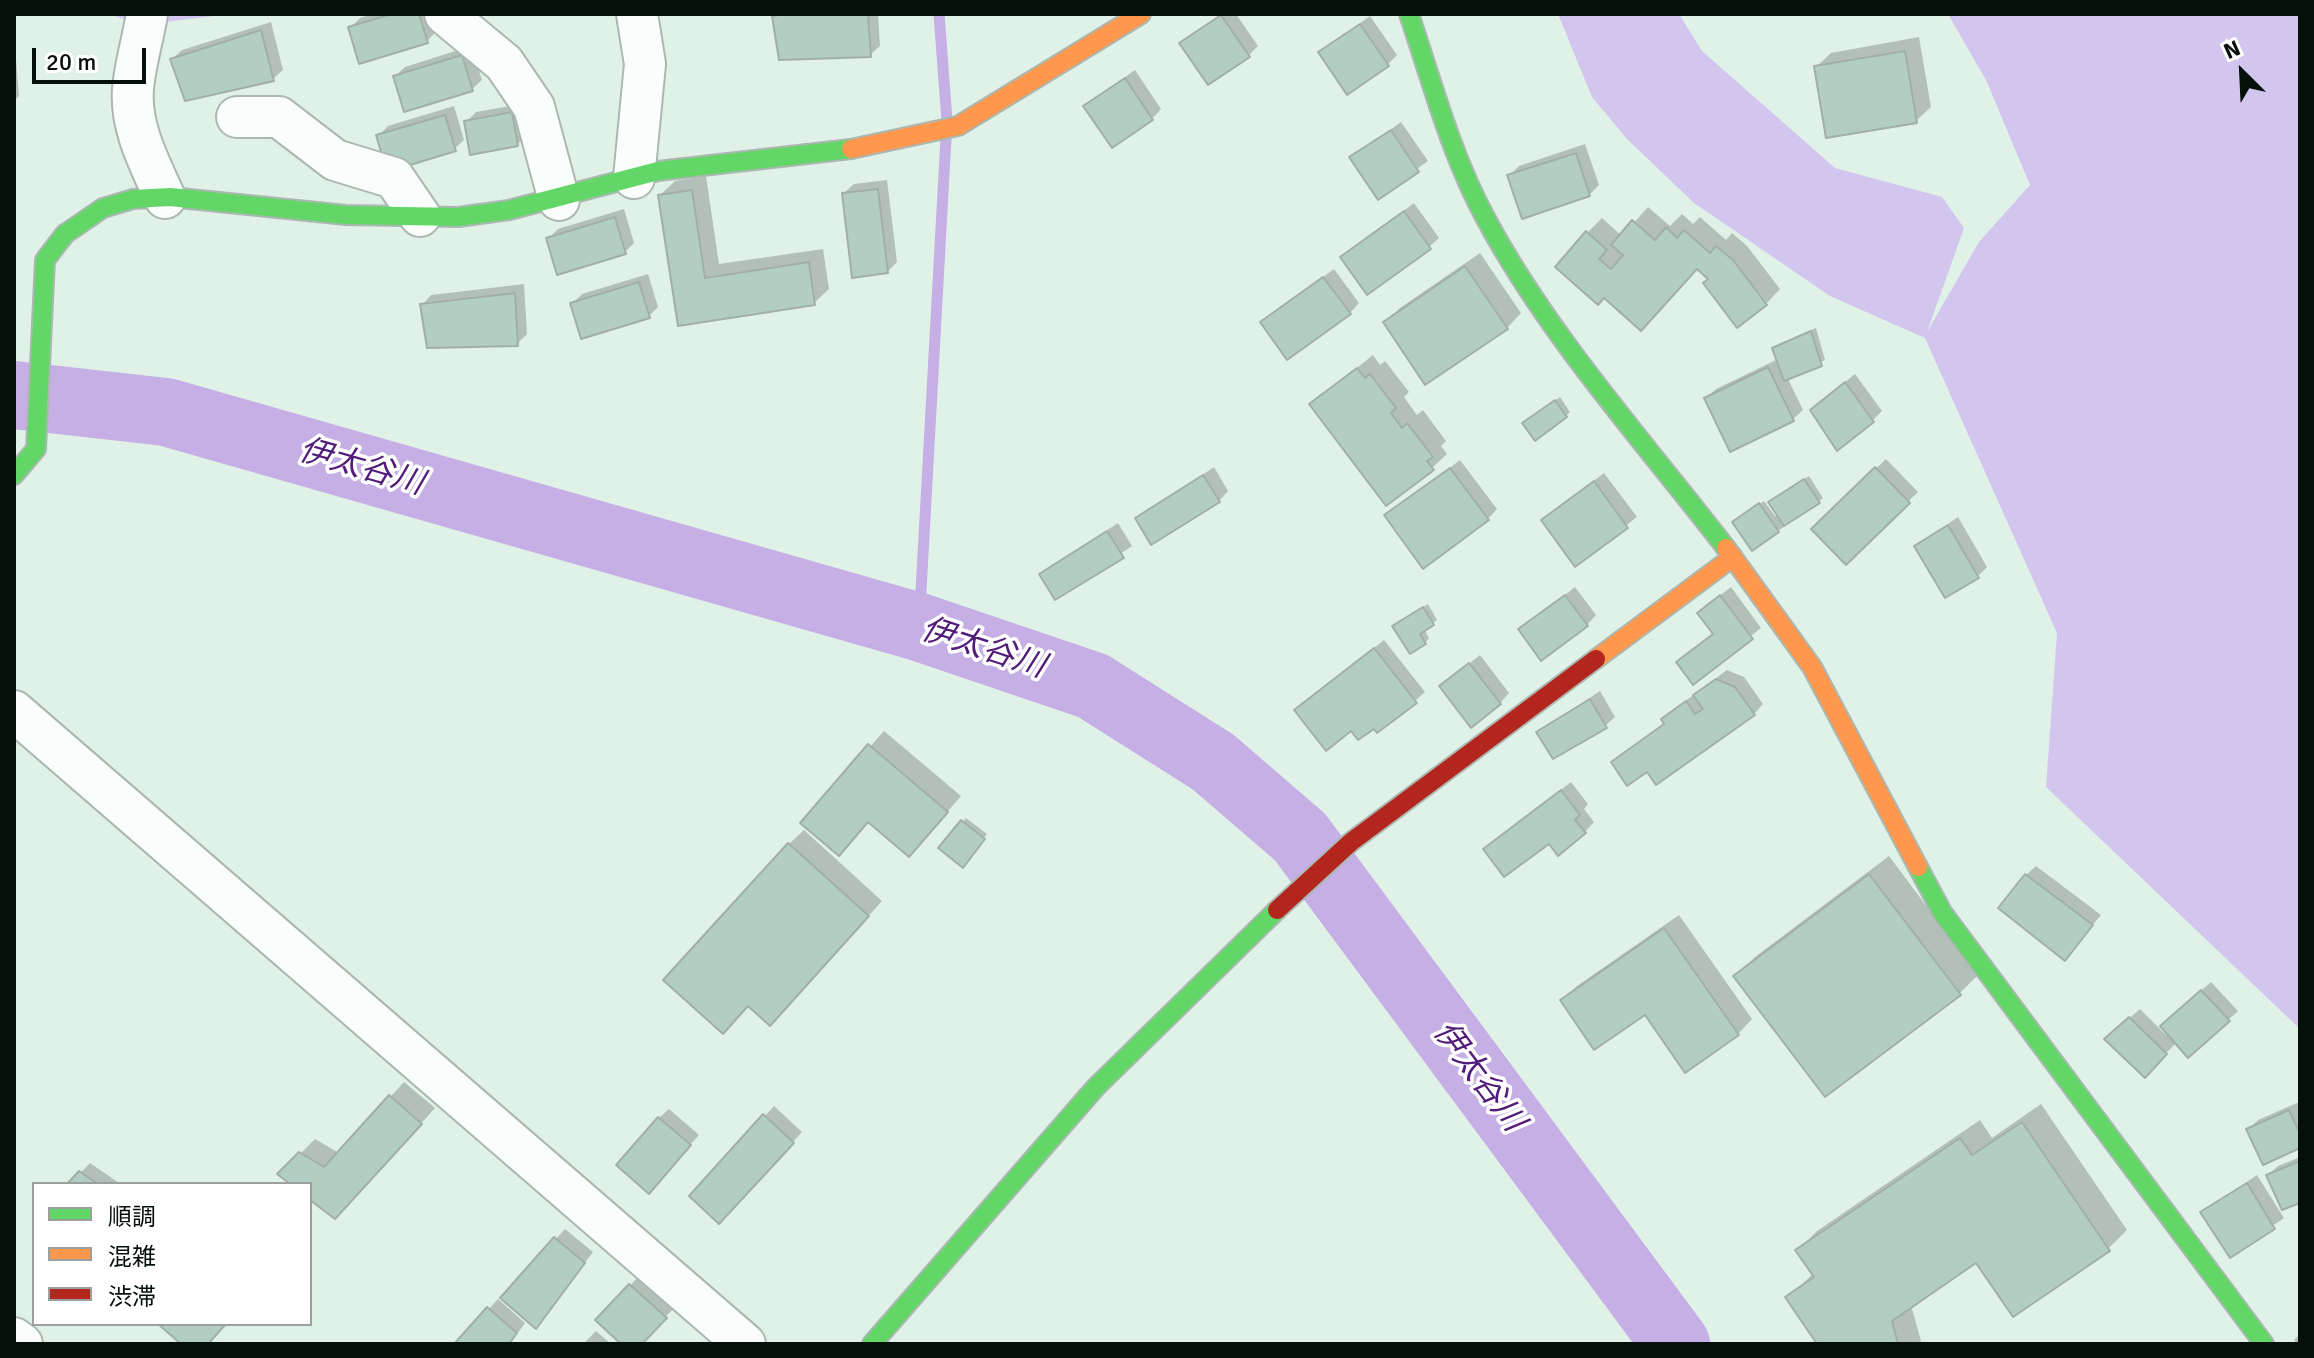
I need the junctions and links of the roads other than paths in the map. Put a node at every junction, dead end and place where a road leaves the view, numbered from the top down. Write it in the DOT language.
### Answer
graph roads {
  1 [pos="147,14"];
  2 [pos="445,14"];
  3 [pos="637,14"];
  4 [pos="1141,14"];
  5 [pos="1409,14"];
  6 [pos="237,117"];
  7 [pos="634,178"];
  8 [pos="165,198"];
  9 [pos="559,200"];
  10 [pos="420,216"];
  11 [pos="14,475"];
  12 [pos="1733,557"];
  13 [pos="14,711"];
  14 [pos="14,1338"];
  15 [pos="22,1344"];
  16 [pos="745,1344"];
  17 [pos="872,1344"];
  18 [pos="2264,1344"];
  1 -- 8 [label="street"];
  2 -- 9 [label="street"];
  3 -- 7 [label="street"];
  4 -- 7 [label="street"];
  5 -- 12 [label="street"];
  6 -- 10 [label="street"];
  7 -- 9 [label="street"];
  8 -- 10 [label="street"];
  8 -- 11 [label="street"];
  9 -- 10 [label="street"];
  12 -- 17 [label="street"];
  12 -- 18 [label="street"];
  13 -- 16 [label="street"];
  14 -- 15 [label="street"];
}
